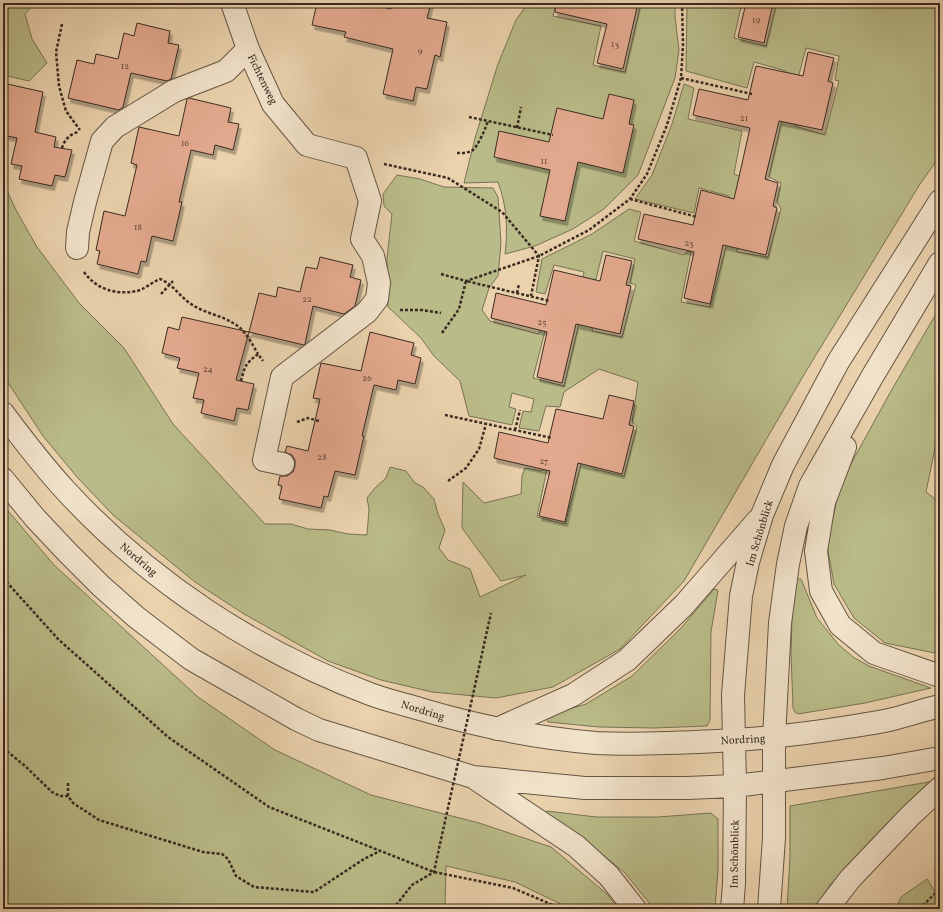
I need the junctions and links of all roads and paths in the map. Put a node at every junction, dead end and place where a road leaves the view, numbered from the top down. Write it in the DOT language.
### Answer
graph roads {
  1 [pos="232,3"];
  2 [pos="682,3"];
  3 [pos="62,24"];
  4 [pos="248,49"];
  5 [pos="681,78"];
  6 [pos="752,94"];
  7 [pos="521,107"];
  8 [pos="469,117"];
  9 [pos="488,121"];
  10 [pos="517,128"];
  11 [pos="76,132"];
  12 [pos="82,132"];
  13 [pos="553,136"];
  14 [pos="62,148"];
  15 [pos="457,153"];
  16 [pos="410,170"];
  17 [pos="630,199"];
  18 [pos="940,201"];
  19 [pos="697,217"];
  20 [pos="77,248"];
  21 [pos="539,256"];
  22 [pos="940,263"];
  23 [pos="83,271"];
  24 [pos="441,274"];
  25 [pos="466,280"];
  26 [pos="173,281"];
  27 [pos="519,284"];
  28 [pos="170,285"];
  29 [pos="517,293"];
  30 [pos="161,294"];
  31 [pos="531,296"];
  32 [pos="550,301"];
  33 [pos="393,309"];
  34 [pos="441,313"];
  35 [pos="442,333"];
  36 [pos="258,354"];
  37 [pos="250,360"];
  38 [pos="872,377"];
  39 [pos="241,381"];
  40 [pos="520,410"];
  41 [pos="3,413"];
  42 [pos="445,415"];
  43 [pos="308,418"];
  44 [pos="320,421"];
  45 [pos="486,424"];
  46 [pos="516,430"];
  47 [pos="552,438"];
  48 [pos="283,464"];
  49 [pos="3,479"];
  50 [pos="448,481"];
  51 [pos="762,515"];
  52 [pos="3,578"];
  53 [pos="491,613"];
  54 [pos="940,676"];
  55 [pos="940,706"];
  56 [pos="497,729"];
  57 [pos="774,738"];
  58 [pos="733,740"];
  59 [pos="3,748"];
  60 [pos="940,758"];
  61 [pos="473,777"];
  62 [pos="773,782"];
  63 [pos="68,783"];
  64 [pos="735,786"];
  65 [pos="940,788"];
  66 [pos="68,796"];
  67 [pos="380,851"];
  68 [pos="434,872"];
  69 [pos="940,889"];
  70 [pos="393,909"];
  71 [pos="562,909"];
  72 [pos="635,909"];
  73 [pos="732,909"];
  74 [pos="769,909"];
  75 [pos="827,909"];
  76 [pos="919,909"];
  1 -- 4 [label="street, Fichtenweg"];
  2 -- 5 [label="path"];
  3 -- 12 [label="path"];
  4 -- 20 [label="street"];
  4 -- 48 [label="street, Fichtenweg"];
  5 -- 6 [label="path"];
  5 -- 17 [label="path"];
  7 -- 10 [label="path"];
  8 -- 9 [label="path"];
  9 -- 10 [label="path"];
  9 -- 15 [label="path"];
  10 -- 13 [label="path"];
  11 -- 14 [label="path"];
  16 -- 21 [label="path"];
  17 -- 19 [label="path"];
  17 -- 21 [label="path"];
  18 -- 51 [label="street, Im Schönblick"];
  21 -- 25 [label="path"];
  21 -- 31 [label="path"];
  22 -- 38 [label="street"];
  23 -- 28 [label="path"];
  24 -- 25 [label="path"];
  25 -- 29 [label="path"];
  25 -- 35 [label="path"];
  26 -- 28 [label="path"];
  27 -- 29 [label="path"];
  28 -- 30 [label="path"];
  28 -- 36 [label="path"];
  29 -- 31 [label="path"];
  31 -- 32 [label="path"];
  33 -- 34 [label="path"];
  37 -- 39 [label="path"];
  38 -- 54 [label="street"];
  38 -- 57 [label="street"];
  40 -- 46 [label="path"];
  41 -- 56 [label="street, Nordring"];
  42 -- 45 [label="path"];
  43 -- 44 [label="path"];
  45 -- 46 [label="path"];
  45 -- 50 [label="path"];
  46 -- 47 [label="path"];
  49 -- 61 [label="street"];
  51 -- 56 [label="street"];
  51 -- 58 [label="street, Im Schönblick"];
  52 -- 67 [label="path"];
  53 -- 68 [label="path, bridge"];
  55 -- 57 [label="street, Nordring"];
  56 -- 58 [label="street, Nordring"];
  57 -- 58 [label="street, Nordring"];
  57 -- 62 [label="street"];
  58 -- 64 [label="street, Im Schönblick"];
  59 -- 66 [label="path"];
  60 -- 62 [label="street"];
  61 -- 64 [label="street"];
  61 -- 72 [label="street"];
  62 -- 64 [label="street"];
  62 -- 74 [label="street"];
  63 -- 66 [label="path"];
  64 -- 73 [label="street, Im Schönblick"];
  65 -- 75 [label="street"];
  66 -- 67 [label="path"];
  67 -- 68 [label="path"];
  68 -- 70 [label="path"];
  68 -- 71 [label="path"];
  69 -- 76 [label="path"];
}
